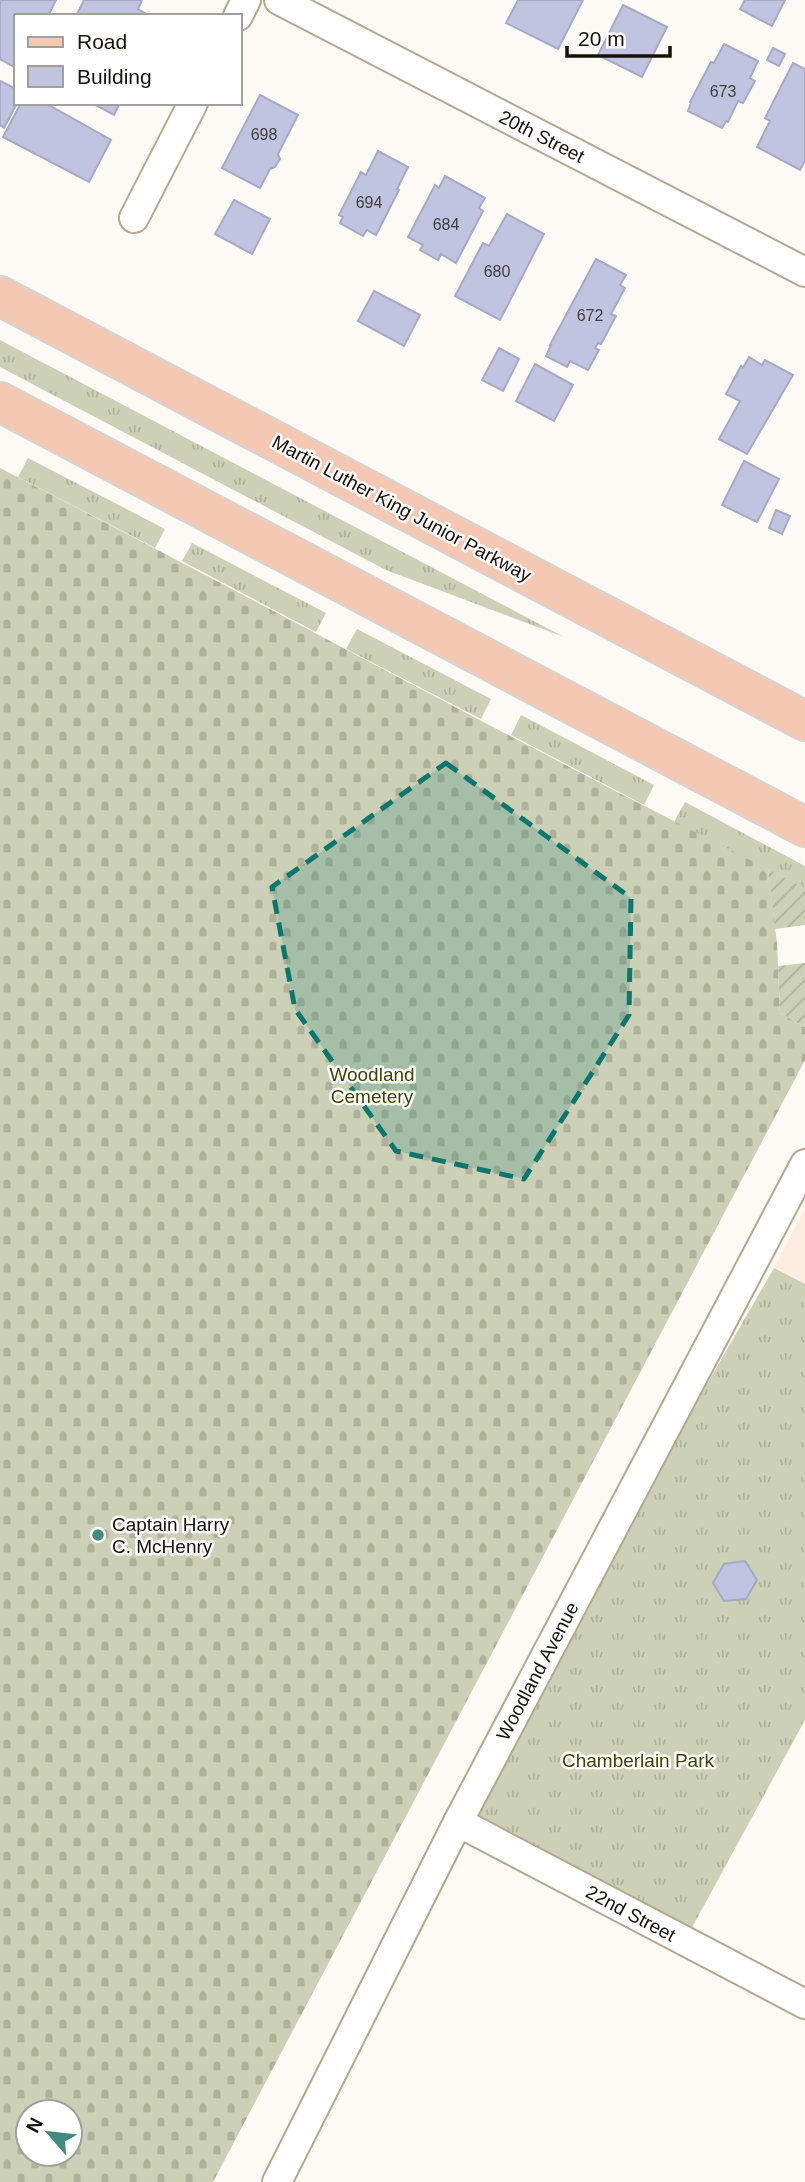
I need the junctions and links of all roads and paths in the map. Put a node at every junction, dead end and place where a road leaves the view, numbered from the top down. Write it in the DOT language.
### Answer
graph roads {
  1 [pos="279,0"];
  2 [pos="192,105"];
  3 [pos="134,218"];
  4 [pos="805,272"];
  5 [pos="0,296"];
  6 [pos="0,402"];
  7 [pos="805,721"];
  8 [pos="805,827"];
  9 [pos="805,1164"];
  10 [pos="458,1822"];
  11 [pos="805,2004"];
  12 [pos="277,2182"];
  1 -- 4 [label="street, 20th Street"];
  2 -- 3 [label="street"];
  5 -- 7 [label="main road, Martin Luther King Junior Parkway"];
  6 -- 8 [label="main road"];
  9 -- 10 [label="street, Woodland Avenue"];
  10 -- 11 [label="street, 22nd Street"];
  10 -- 12 [label="street, Woodland Avenue"];
}
